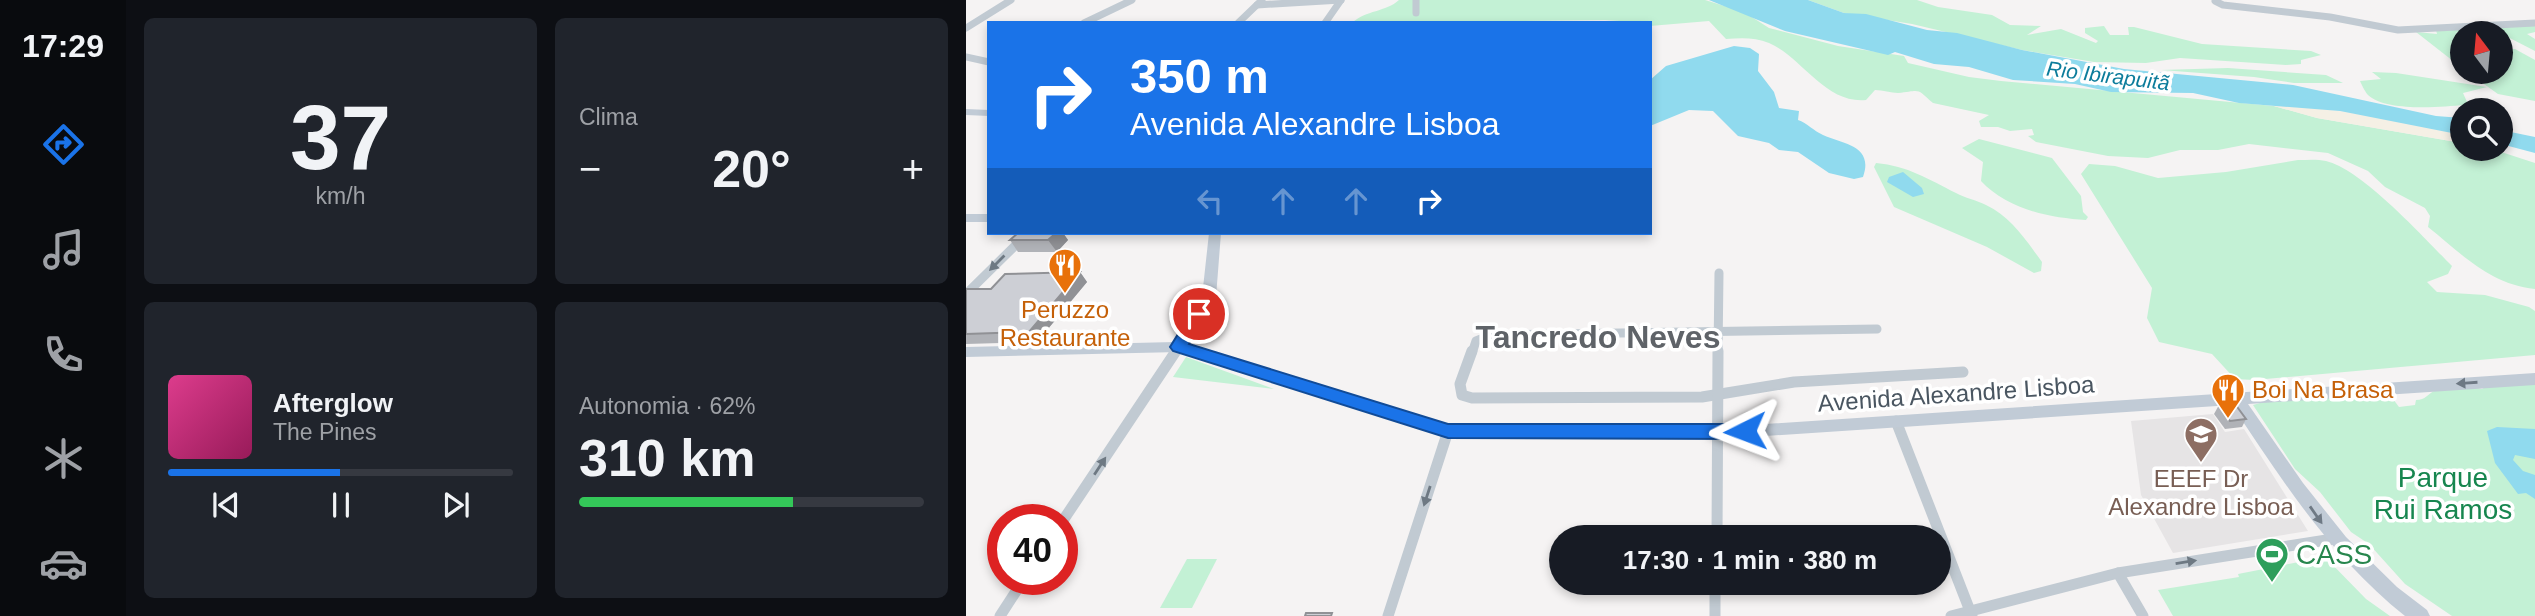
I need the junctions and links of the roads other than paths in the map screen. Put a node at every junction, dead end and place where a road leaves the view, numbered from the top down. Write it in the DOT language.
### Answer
graph roads {
  1 [pos="1011,0"];
  2 [pos="1132,0"];
  3 [pos="1341,0"];
  4 [pos="1416,0"];
  5 [pos="2215,1"];
  6 [pos="1260,3"];
  7 [pos="1416,13"];
  8 [pos="1088,21"];
  9 [pos="1240,21"];
  10 [pos="1326,21"];
  11 [pos="2535,23"];
  12 [pos="966,28"];
  13 [pos="966,57"];
  14 [pos="987,62"];
  15 [pos="966,112"];
  16 [pos="987,113"];
  17 [pos="966,218"];
  18 [pos="987,218"];
  19 [pos="1026,235"];
  20 [pos="1215,235"];
  21 [pos="1718,272"];
  22 [pos="966,294"];
  23 [pos="1877,329"];
  24 [pos="1717,331"];
  25 [pos="1179,347"];
  26 [pos="966,352"];
  27 [pos="1963,372"];
  28 [pos="2535,379"];
  29 [pos="1718,393"];
  30 [pos="2236,398"];
  31 [pos="1896,421"];
  32 [pos="1448,431"];
  33 [pos="1720,433"];
  34 [pos="1075,504"];
  35 [pos="1717,525"];
  36 [pos="2333,539"];
  37 [pos="2118,573"];
  38 [pos="1014,595"];
  39 [pos="1715,595"];
  40 [pos="1971,613"];
  41 [pos="1000,616"];
  42 [pos="1388,616"];
  43 [pos="1714,616"];
  44 [pos="1951,616"];
  45 [pos="2143,616"];
  46 [pos="2420,616"];
  1 -- 12 [label="street"];
  2 -- 8 [label="street"];
  3 -- 6 [label="street"];
  3 -- 10 [label="street"];
  4 -- 7 [label="street"];
  5 -- 11 [label="street"];
  6 -- 9 [label="street"];
  13 -- 14 [label="street"];
  15 -- 16 [label="street"];
  17 -- 18 [label="street"];
  19 -- 22 [label="street, one-way"];
  20 -- 25 [label="street"];
  21 -- 24 [label="street"];
  23 -- 24 [label="street"];
  24 -- 29 [label="street"];
  24 -- 29 [label="street"];
  25 -- 26 [label="street, Avenida Alexandre Lisboa"];
  25 -- 32 [label="street, Avenida Alexandre Lisboa"];
  34 -- 25 [label="street, one-way"];
  27 -- 29 [label="street"];
  28 -- 30 [label="street, Avenida Alexandre Lisboa, one-way"];
  29 -- 33 [label="street"];
  30 -- 31 [label="street, Avenida Alexandre Lisboa"];
  30 -- 36 [label="street, one-way"];
  31 -- 33 [label="street, Avenida Alexandre Lisboa"];
  31 -- 40 [label="street"];
  32 -- 33 [label="street, Avenida Alexandre Lisboa"];
  32 -- 42 [label="street, one-way"];
  33 -- 35 [label="street"];
  37 -- 36 [label="street, one-way"];
  36 -- 46 [label="street"];
  37 -- 40 [label="street"];
  37 -- 45 [label="street"];
  38 -- 41 [label="street"];
  39 -- 43 [label="street"];
  40 -- 44 [label="street"];
}
